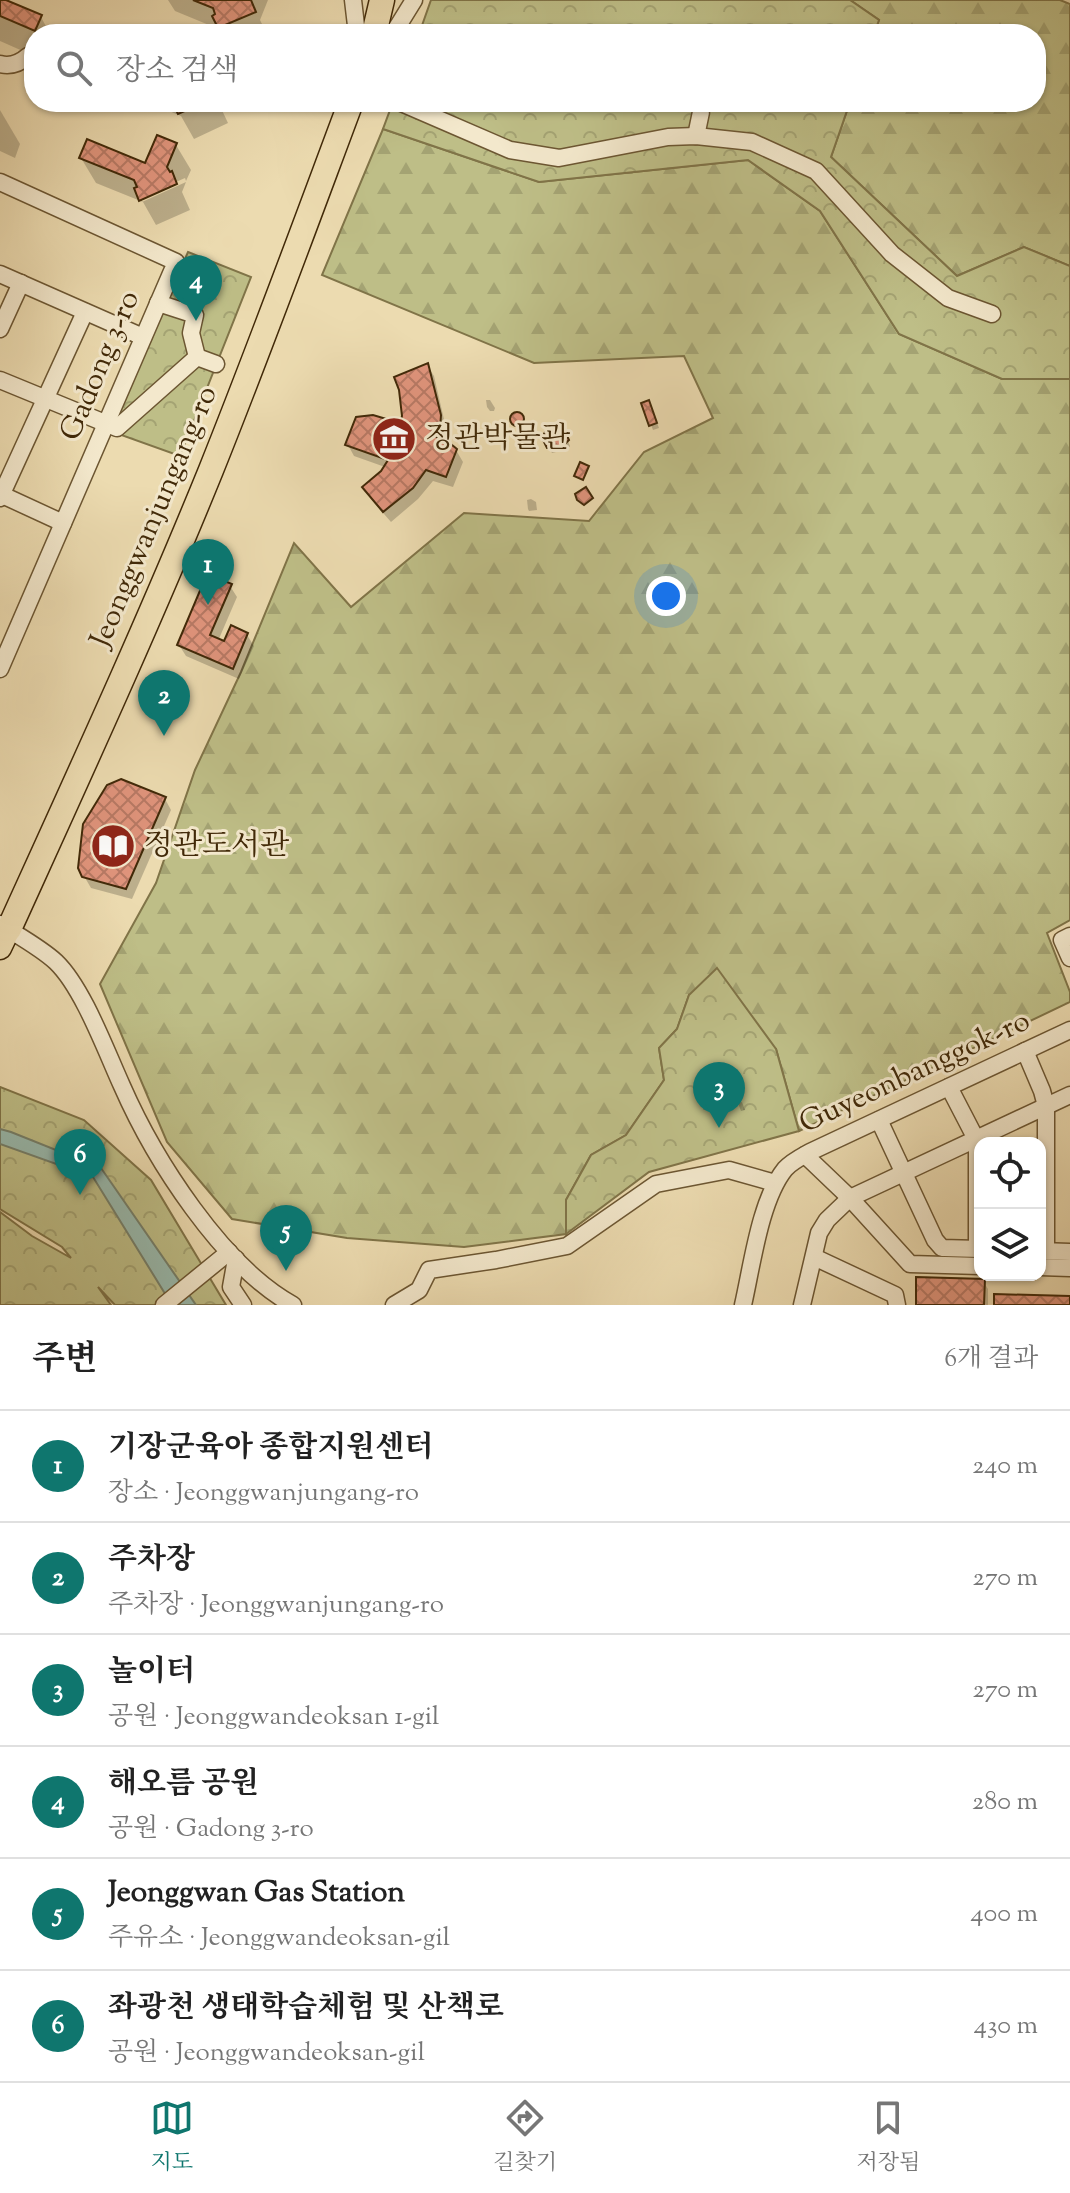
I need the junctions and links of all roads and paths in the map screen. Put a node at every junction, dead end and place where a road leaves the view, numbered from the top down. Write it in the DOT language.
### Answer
graph roads {
  1 [pos="353,0"];
  2 [pos="382,0"];
  3 [pos="414,0"];
  4 [pos="356,24"];
  5 [pos="376,24"];
  6 [pos="399,24"];
  7 [pos="24,59"];
  8 [pos="0,64"];
  9 [pos="347,112"];
  10 [pos="422,112"];
  11 [pos="701,112"];
  12 [pos="696,136"];
  13 [pos="0,182"];
  14 [pos="0,274"];
  15 [pos="21,283"];
  16 [pos="158,303"];
  17 [pos="85,312"];
  18 [pos="992,314"];
  19 [pos="0,329"];
  20 [pos="143,337"];
  21 [pos="197,357"];
  22 [pos="216,364"];
  23 [pos="0,380"];
  24 [pos="45,399"];
  25 [pos="106,425"];
  26 [pos="0,496"];
  27 [pos="63,523"];
  28 [pos="0,669"];
  29 [pos="3,934"];
  30 [pos="1066,938"];
  31 [pos="1070,958"];
  32 [pos="1070,1030"];
  33 [pos="1025,1051"];
  34 [pos="949,1087"];
  35 [pos="1070,1095"];
  36 [pos="1046,1106"];
  37 [pos="879,1120"];
  38 [pos="975,1137"];
  39 [pos="980,1137"];
  40 [pos="974,1140"];
  41 [pos="805,1155"];
  42 [pos="904,1173"];
  43 [pos="775,1183"];
  44 [pos="850,1198"];
  45 [pos="1043,1209"];
  46 [pos="1070,1252"];
  47 [pos="974,1254"];
  48 [pos="1046,1255"];
  49 [pos="233,1256"];
  50 [pos="974,1256"];
  51 [pos="814,1257"];
  52 [pos="1046,1258"];
  53 [pos="1070,1268"];
  54 [pos="164,1305"];
  55 [pos="243,1305"];
  56 [pos="293,1305"];
  57 [pos="394,1305"];
  58 [pos="743,1305"];
  59 [pos="802,1305"];
  60 [pos="897,1305"];
  1 -- 4 [label="street"];
  2 -- 5 [label="highway"];
  3 -- 6 [label="street"];
  7 -- 8 [label="street"];
  9 -- 29 [label="highway, Jeonggwanjungang-ro"];
  10 -- 12 [label="street"];
  11 -- 12 [label="street"];
  12 -- 18 [label="street"];
  13 -- 16 [label="street, Gadong 3-ro"];
  14 -- 15 [label="street"];
  15 -- 17 [label="street"];
  15 -- 19 [label="street"];
  16 -- 20 [label="street, Gadong 3-ro"];
  16 -- 21 [label="street"];
  17 -- 20 [label="street"];
  17 -- 24 [label="street"];
  20 -- 25 [label="street, Gadong 3-ro"];
  21 -- 22 [label="street"];
  21 -- 25 [label="street"];
  23 -- 24 [label="street"];
  24 -- 25 [label="street"];
  24 -- 26 [label="street"];
  25 -- 27 [label="street, Gadong 3-ro"];
  26 -- 27 [label="street"];
  27 -- 28 [label="street, Gadong 3-ro"];
  29 -- 49 [label="street"];
  30 -- 31 [label="street"];
  32 -- 33 [label="street, Guyeonbanggok-ro"];
  33 -- 34 [label="street, Guyeonbanggok-ro"];
  33 -- 36 [label="street"];
  34 -- 37 [label="street, Guyeonbanggok-ro"];
  34 -- 38 [label="street"];
  35 -- 36 [label="street"];
  36 -- 39 [label="street"];
  36 -- 45 [label="street"];
  37 -- 41 [label="street, Guyeonbanggok-ro"];
  37 -- 42 [label="street"];
  40 -- 42 [label="street"];
  41 -- 43 [label="street, Guyeonbanggok-ro"];
  41 -- 44 [label="street"];
  42 -- 44 [label="street"];
  42 -- 47 [label="street"];
  43 -- 57 [label="street"];
  43 -- 58 [label="street, Guyeonbanggok-ro"];
  44 -- 50 [label="street"];
  44 -- 51 [label="street"];
  46 -- 48 [label="street"];
  49 -- 54 [label="street"];
  49 -- 55 [label="street"];
  49 -- 56 [label="street"];
  51 -- 59 [label="street"];
  51 -- 60 [label="street"];
  52 -- 53 [label="street"];
}
